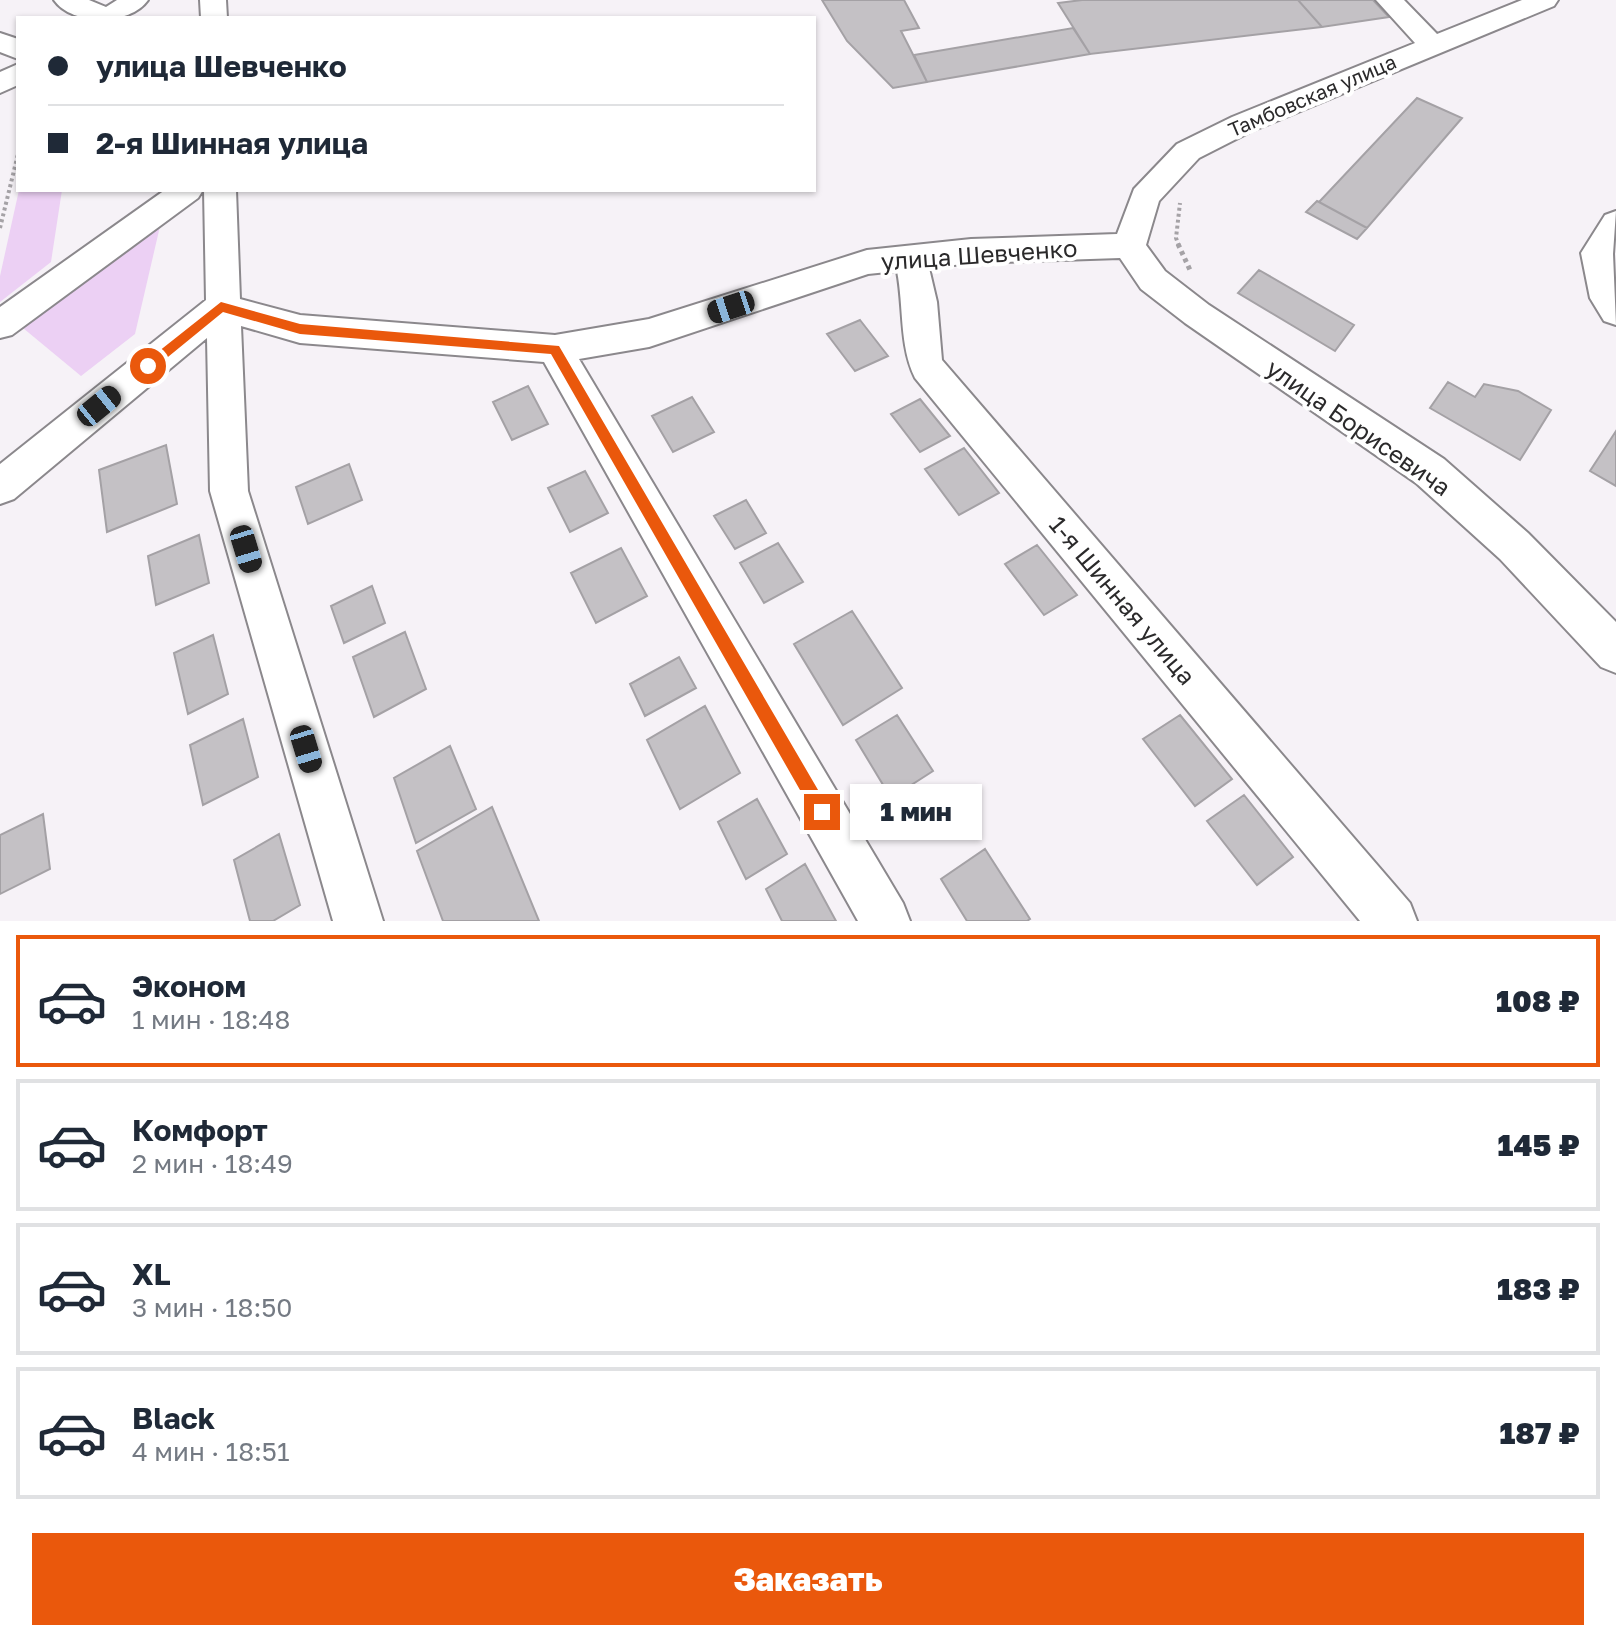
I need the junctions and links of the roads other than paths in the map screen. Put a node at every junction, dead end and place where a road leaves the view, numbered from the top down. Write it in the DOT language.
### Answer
graph roads {
  1 [pos="67,0"];
  2 [pos="135,0"];
  3 [pos="1389,0"];
  4 [pos="1545,0"];
  5 [pos="103,16"];
  6 [pos="111,16"];
  7 [pos="1431,44"];
  8 [pos="184,192"];
  9 [pos="220,192"];
  10 [pos="1616,223"];
  11 [pos="1129,246"];
  12 [pos="910,255"];
  13 [pos="221,307"];
  14 [pos="1616,312"];
  15 [pos="0,325"];
  16 [pos="555,349"];
  17 [pos="1,485"];
  18 [pos="1616,652"];
  19 [pos="358,921"];
  20 [pos="885,921"];
  21 [pos="1392,921"];
  1 -- 5 [label="street"];
  2 -- 6 [label="street"];
  3 -- 7 [label="street"];
  4 -- 7 [label="street, Тамбовская улица"];
  7 -- 11 [label="street, Тамбовская улица"];
  8 -- 15 [label="street"];
  9 -- 13 [label="street"];
  10 -- 14 [label="street"];
  11 -- 12 [label="street, улица Шевченко"];
  11 -- 18 [label="street, улица Борисевича"];
  12 -- 16 [label="street, улица Шевченко"];
  12 -- 21 [label="street, 1-я Шинная улица"];
  13 -- 16 [label="street, улица Шевченко"];
  13 -- 17 [label="street"];
  13 -- 19 [label="street"];
  16 -- 20 [label="street"];
}
